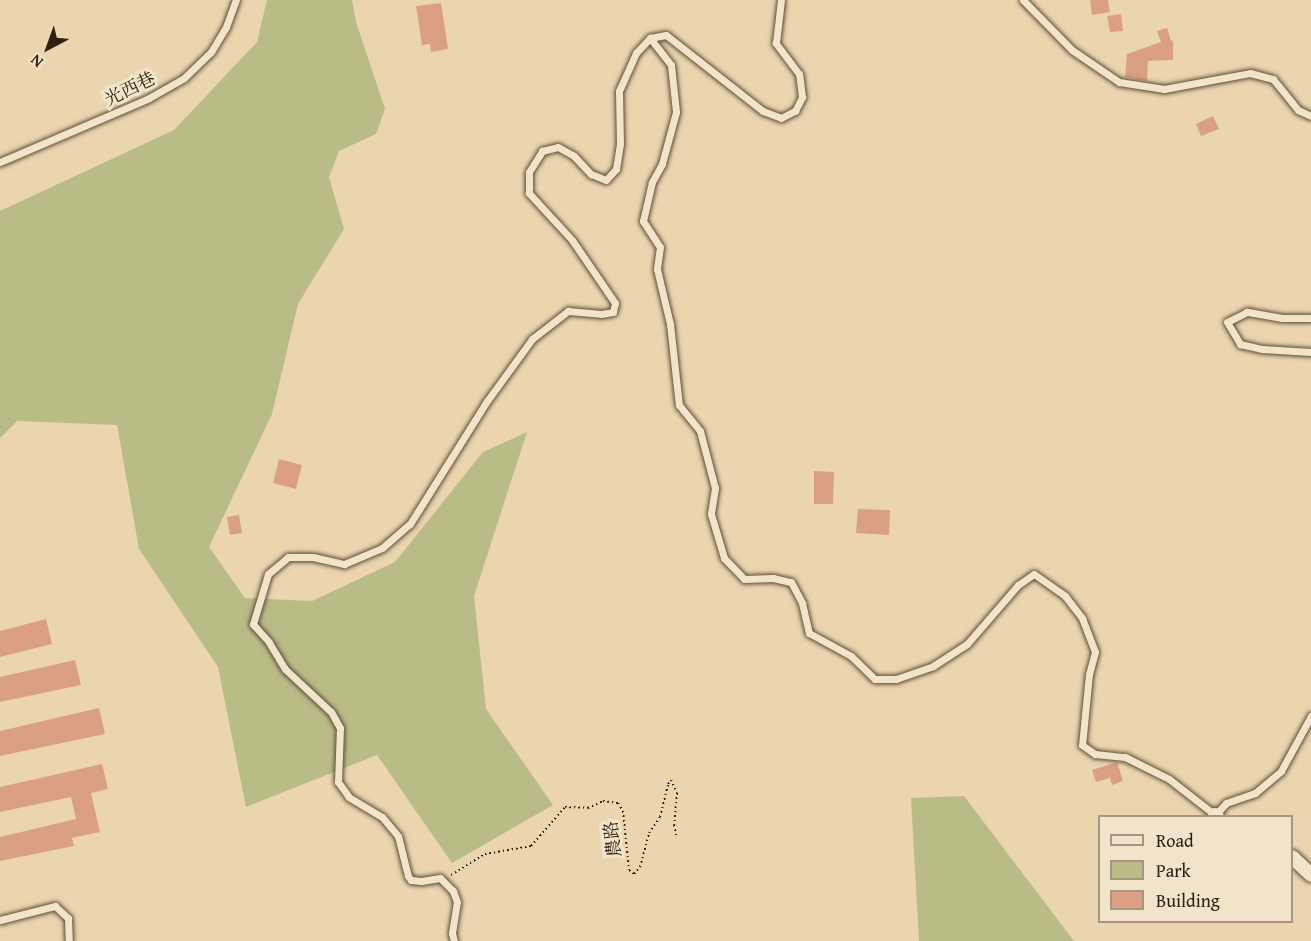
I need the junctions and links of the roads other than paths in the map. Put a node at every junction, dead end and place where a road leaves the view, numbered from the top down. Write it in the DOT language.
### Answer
graph roads {
  1 [pos="237,0"];
  2 [pos="781,0"];
  3 [pos="1023,0"];
  4 [pos="650,38"];
  5 [pos="1311,116"];
  6 [pos="0,162"];
  7 [pos="1311,318"];
  8 [pos="1311,352"];
  9 [pos="1311,716"];
  10 [pos="1215,815"];
  11 [pos="1217,815"];
  12 [pos="1293,858"];
  13 [pos="1311,875"];
  14 [pos="0,920"];
  15 [pos="69,941"];
  16 [pos="454,941"];
  1 -- 6 [label="lane, 光西巷"];
  2 -- 4 [label="lane"];
  3 -- 5 [label="lane"];
  4 -- 10 [label="lane"];
  4 -- 16 [label="lane"];
  7 -- 8 [label="lane"];
  9 -- 11 [label="lane"];
  12 -- 13 [label="street"];
  14 -- 15 [label="lane"];
}
